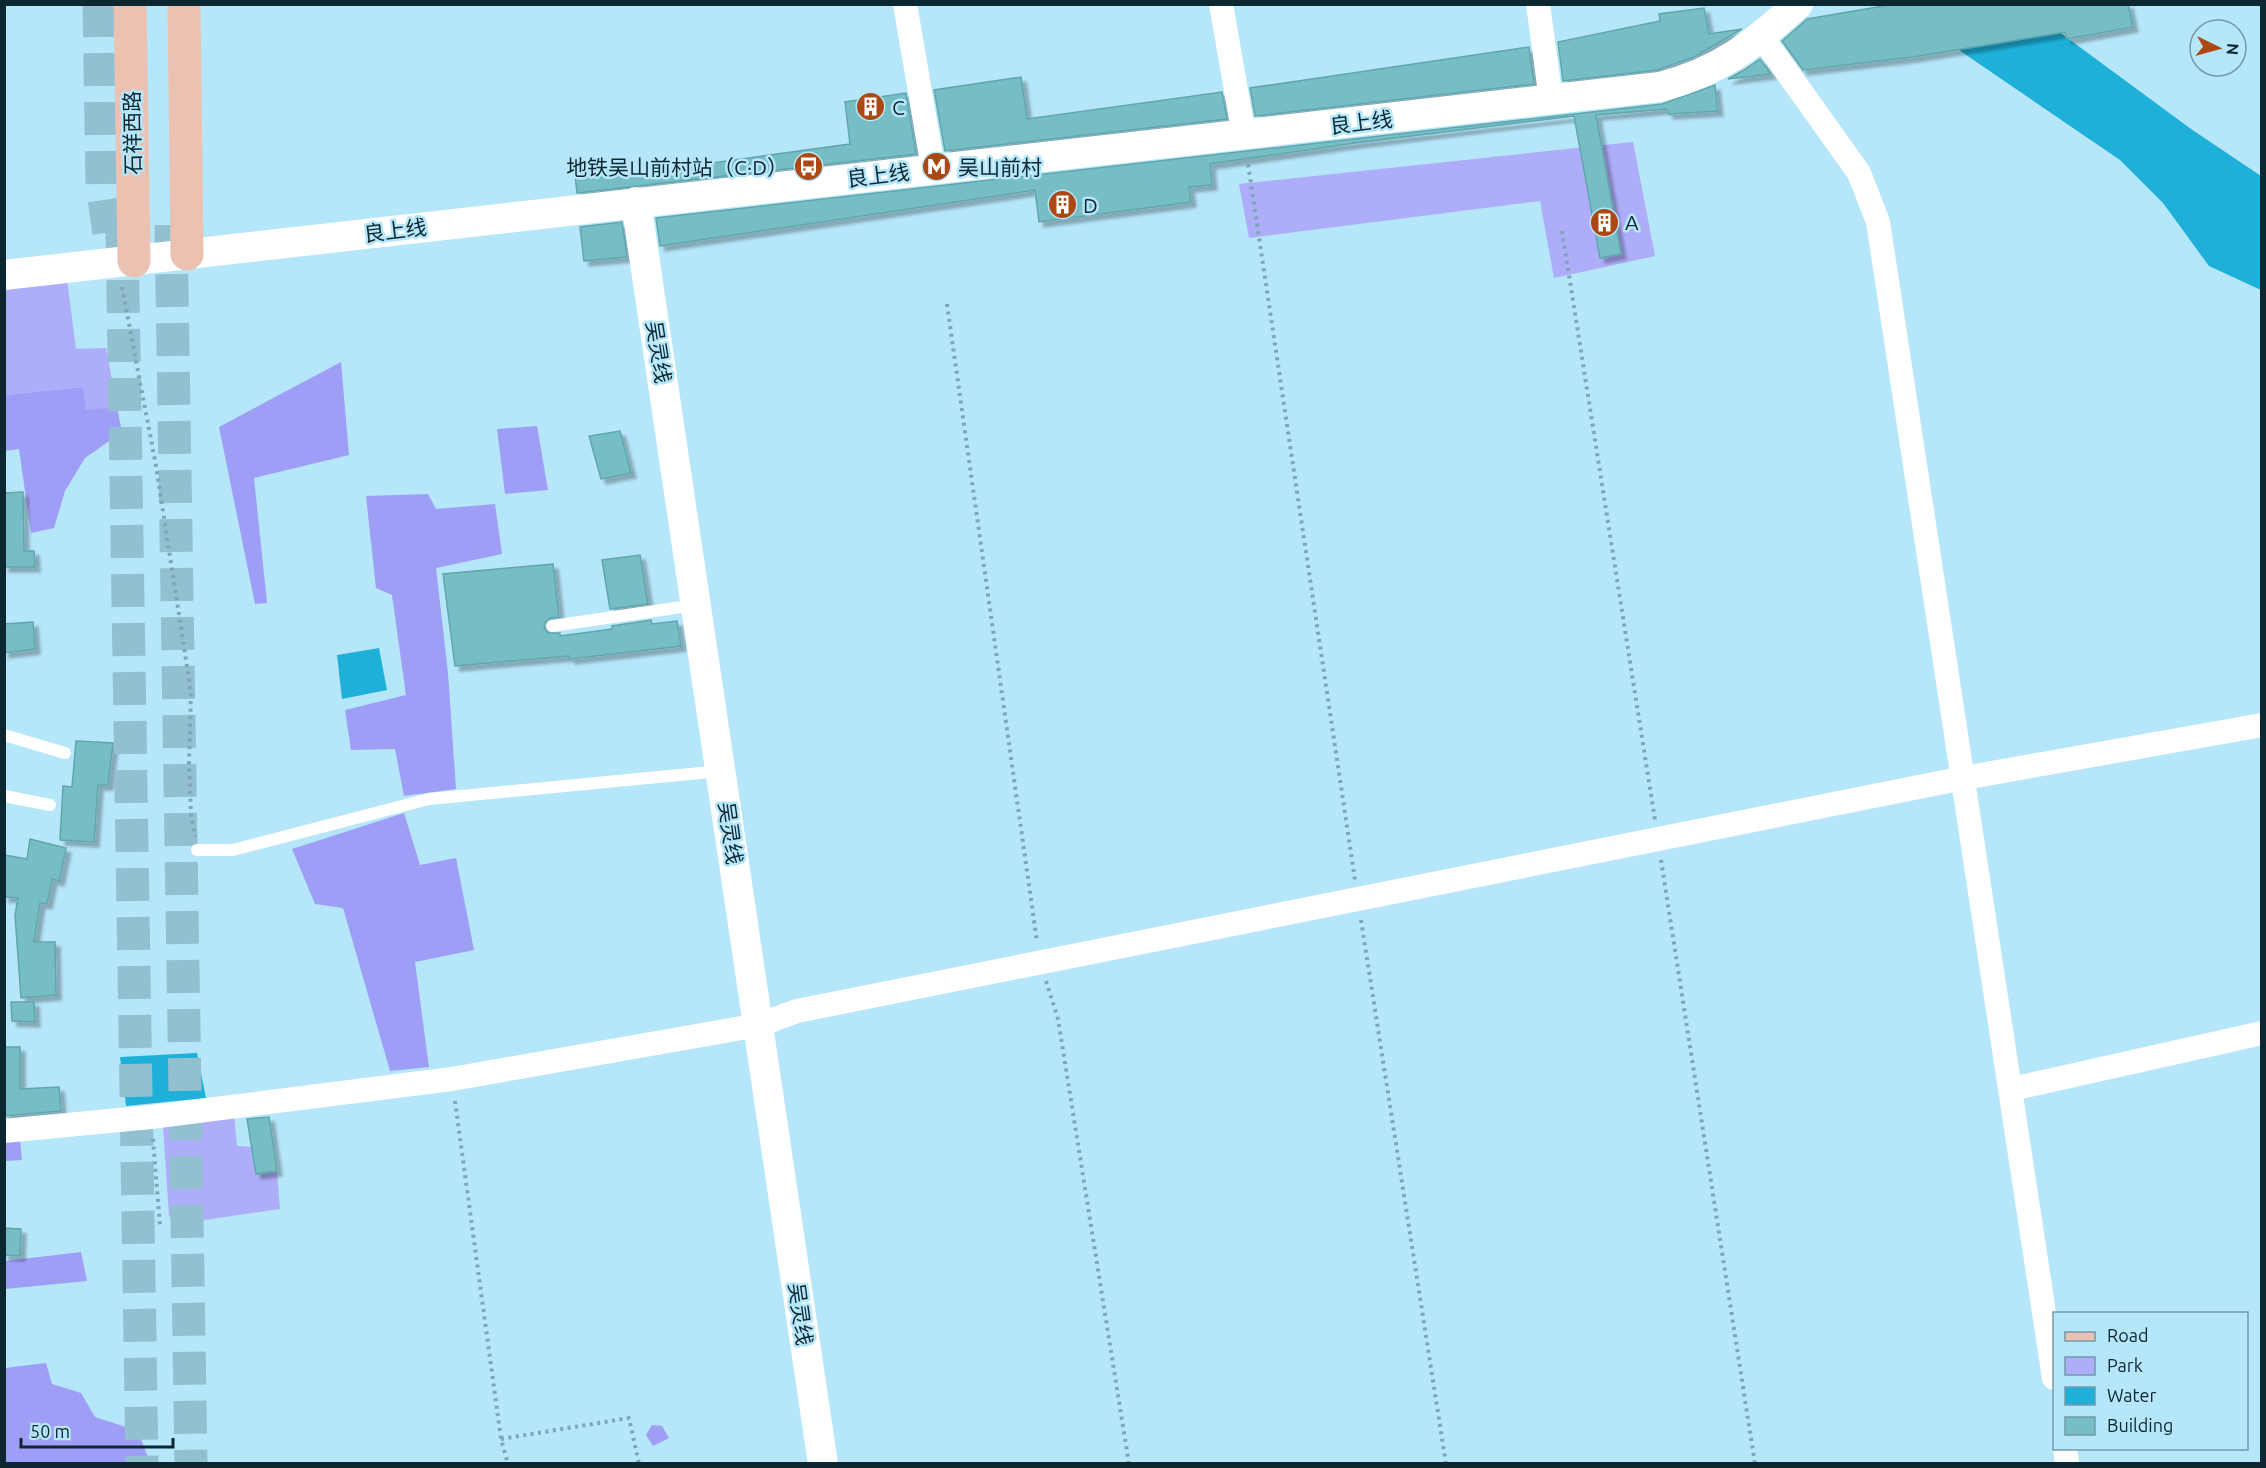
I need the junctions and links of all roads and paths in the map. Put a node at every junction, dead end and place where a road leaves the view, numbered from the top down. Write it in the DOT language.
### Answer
graph roads {
  1 [pos="130,4"];
  2 [pos="184,4"];
  3 [pos="905,4"];
  4 [pos="1221,4"];
  5 [pos="1538,4"];
  6 [pos="1798,4"];
  7 [pos="1762,37"];
  8 [pos="1551,100"];
  9 [pos="1244,136"];
  10 [pos="933,168"];
  11 [pos="636,202"];
  12 [pos="187,254"];
  13 [pos="125,261"];
  14 [pos="4,275"];
  15 [pos="947,304"];
  16 [pos="697,605"];
  17 [pos="552,626"];
  18 [pos="2262,725"];
  19 [pos="4,735"];
  20 [pos="66,753"];
  21 [pos="722,771"];
  22 [pos="1964,778"];
  23 [pos="4,796"];
  24 [pos="50,805"];
  25 [pos="197,850"];
  26 [pos="1358,899"];
  27 [pos="1040,962"];
  28 [pos="759,1025"];
  29 [pos="2262,1033"];
  30 [pos="452,1079"];
  31 [pos="2012,1089"];
  32 [pos="151,1117"];
  33 [pos="4,1131"];
  34 [pos="160,1226"];
  35 [pos="2053,1365"];
  36 [pos="501,1439"];
  37 [pos="508,1464"];
  38 [pos="639,1464"];
  39 [pos="823,1464"];
  40 [pos="1129,1464"];
  41 [pos="1446,1464"];
  1 -- 13 [label="main road, 石祥西路"];
  2 -- 12 [label="main road"];
  3 -- 10 [label="street"];
  4 -- 9 [label="street"];
  5 -- 8 [label="street"];
  6 -- 7 [label="street, 良上线"];
  7 -- 8 [label="street, 良上线"];
  7 -- 22 [label="street"];
  8 -- 9 [label="street, 良上线"];
  9 -- 10 [label="street, 良上线"];
  9 -- 26 [label="path"];
  10 -- 11 [label="street, 良上线"];
  11 -- 13 [label="street, 良上线"];
  11 -- 16 [label="street, 吴灵线"];
  13 -- 14 [label="street, 良上线"];
  13 -- 25 [label="path"];
  15 -- 27 [label="path"];
  16 -- 17 [label="lane"];
  16 -- 21 [label="street, 吴灵线"];
  18 -- 22 [label="street"];
  19 -- 20 [label="lane"];
  21 -- 25 [label="lane"];
  21 -- 28 [label="street, 吴灵线"];
  22 -- 26 [label="street"];
  22 -- 31 [label="street"];
  23 -- 24 [label="lane"];
  26 -- 27 [label="street"];
  26 -- 41 [label="path"];
  27 -- 28 [label="street"];
  27 -- 40 [label="path"];
  28 -- 30 [label="street"];
  28 -- 39 [label="street, 吴灵线"];
  29 -- 31 [label="street"];
  30 -- 32 [label="street"];
  30 -- 36 [label="path"];
  31 -- 35 [label="street"];
  32 -- 33 [label="street"];
  32 -- 34 [label="path"];
  36 -- 37 [label="path"];
  36 -- 38 [label="path"];
}
